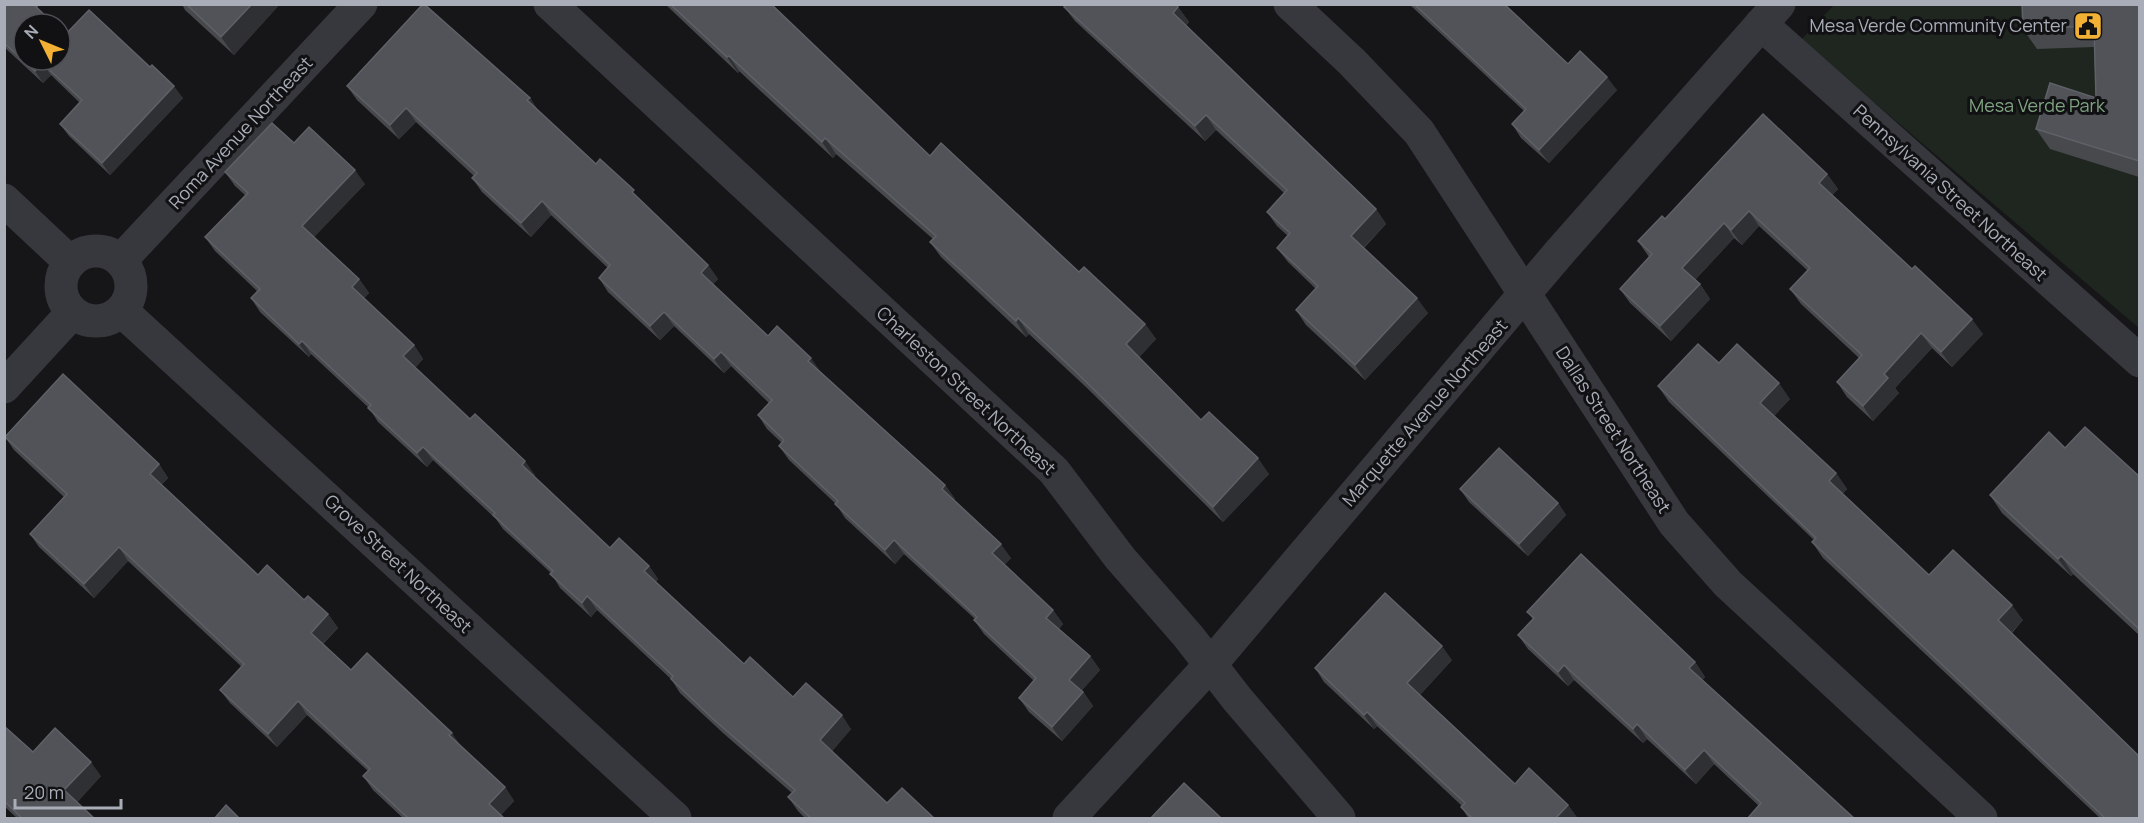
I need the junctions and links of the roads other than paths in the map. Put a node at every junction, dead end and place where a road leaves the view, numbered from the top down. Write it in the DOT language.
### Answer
graph roads {
  1 [pos="361,4"];
  2 [pos="550,4"];
  3 [pos="1290,4"];
  4 [pos="1770,14"];
  5 [pos="4,200"];
  6 [pos="121,260"];
  7 [pos="70,262"];
  8 [pos="1526,296"];
  9 [pos="122,310"];
  10 [pos="72,313"];
  11 [pos="2139,361"];
  12 [pos="4,387"];
  13 [pos="1211,664"];
  14 [pos="675,819"];
  15 [pos="1069,819"];
  16 [pos="1339,819"];
  17 [pos="1981,819"];
  1 -- 6 [label="street, Roma Avenue Northeast"];
  2 -- 13 [label="street, Charleston Street Northeast"];
  3 -- 8 [label="street, Dallas Street Northeast"];
  4 -- 8 [label="street, Marquette Avenue Northeast"];
  4 -- 11 [label="street, Pennsylvania Street Northeast"];
  5 -- 7 [label="street"];
  6 -- 7 [label="street"];
  6 -- 9 [label="street"];
  7 -- 10 [label="street"];
  8 -- 13 [label="street, Marquette Avenue Northeast"];
  8 -- 17 [label="street, Dallas Street Northeast"];
  9 -- 10 [label="street"];
  9 -- 14 [label="street, Grove Street Northeast"];
  10 -- 12 [label="street"];
  13 -- 15 [label="street, Marquette Avenue Northeast"];
  13 -- 16 [label="street, Charleston Street Northeast"];
}
